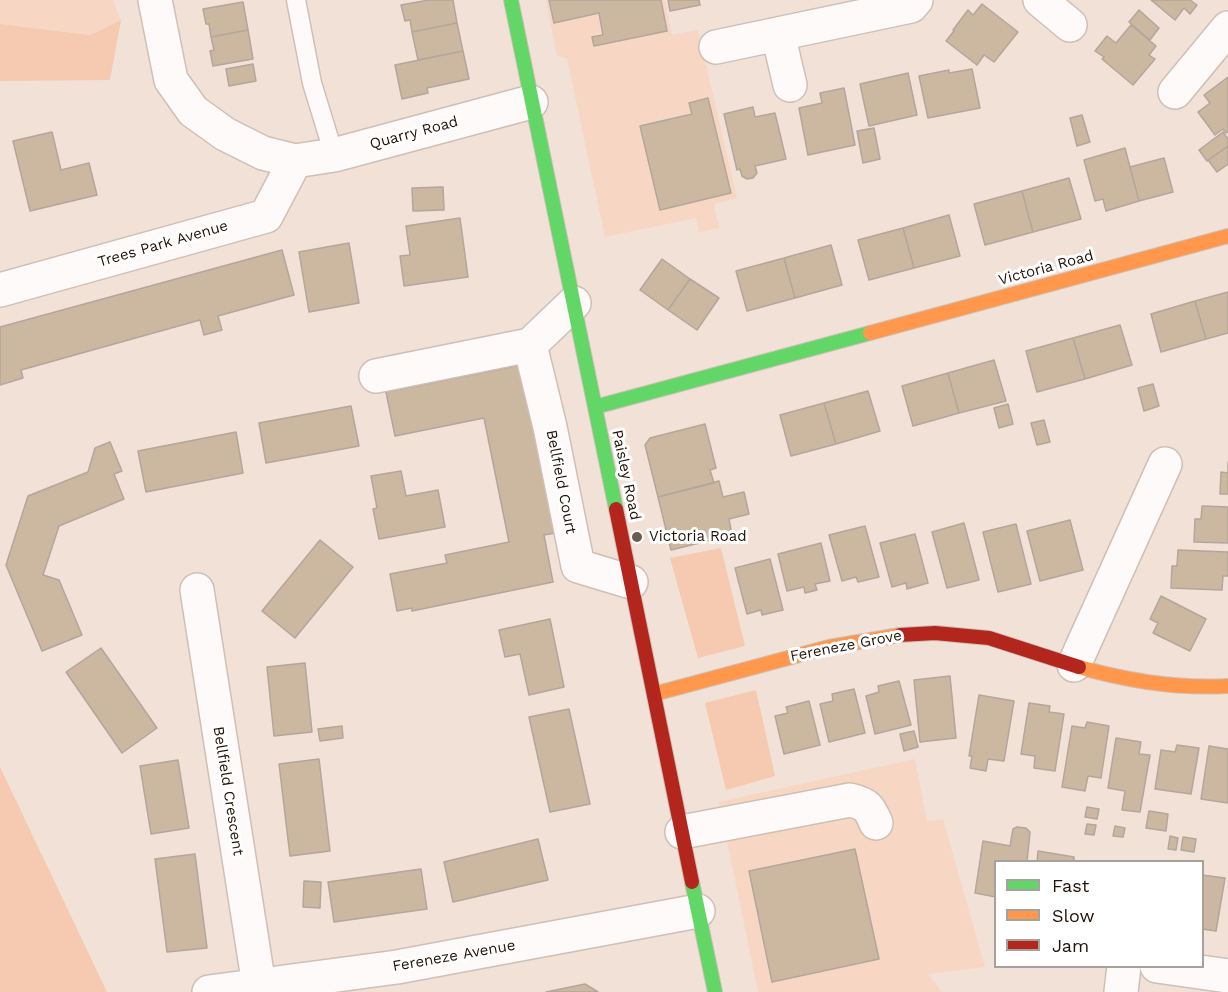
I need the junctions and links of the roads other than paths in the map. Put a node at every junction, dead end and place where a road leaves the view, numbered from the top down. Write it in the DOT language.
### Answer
graph roads {
  1 [pos="155,0"];
  2 [pos="296,0"];
  3 [pos="511,0"];
  4 [pos="916,0"];
  5 [pos="1040,0"];
  6 [pos="1070,25"];
  7 [pos="1228,28"];
  8 [pos="778,34"];
  9 [pos="716,47"];
  10 [pos="790,85"];
  11 [pos="1175,92"];
  12 [pos="531,102"];
  13 [pos="334,155"];
  14 [pos="296,161"];
  15 [pos="1228,236"];
  16 [pos="0,290"];
  17 [pos="574,303"];
  18 [pos="530,345"];
  19 [pos="376,376"];
  20 [pos="595,406"];
  21 [pos="1164,464"];
  22 [pos="631,582"];
  23 [pos="197,590"];
  24 [pos="1074,665"];
  25 [pos="1228,686"];
  26 [pos="654,694"];
  27 [pos="876,823"];
  28 [pos="682,832"];
  29 [pos="698,911"];
  30 [pos="1125,968"];
  31 [pos="1171,968"];
  32 [pos="1228,976"];
  33 [pos="259,989"];
  34 [pos="209,992"];
  35 [pos="715,992"];
  36 [pos="1120,992"];
  1 -- 14 [label="street"];
  2 -- 13 [label="lane"];
  3 -- 12 [label="street, Paisley Road"];
  4 -- 8 [label="street"];
  5 -- 6 [label="street"];
  7 -- 11 [label="street"];
  8 -- 9 [label="street"];
  8 -- 10 [label="street"];
  12 -- 13 [label="street, Quarry Road"];
  12 -- 17 [label="street, Paisley Road"];
  13 -- 14 [label="street, Quarry Road"];
  14 -- 16 [label="street, Trees Park Avenue"];
  15 -- 20 [label="street, Victoria Road"];
  17 -- 18 [label="street"];
  17 -- 20 [label="street, Paisley Road"];
  18 -- 19 [label="street"];
  18 -- 22 [label="street, Bellfield Court"];
  20 -- 22 [label="street, Paisley Road"];
  21 -- 24 [label="street"];
  22 -- 26 [label="street, Paisley Road"];
  23 -- 33 [label="street, Bellfield Crescent"];
  24 -- 25 [label="street, Fereneze Grove"];
  24 -- 26 [label="street, Fereneze Grove"];
  26 -- 28 [label="street, Paisley Road"];
  27 -- 28 [label="street"];
  28 -- 29 [label="street, Paisley Road"];
  29 -- 33 [label="street, Fereneze Avenue"];
  29 -- 35 [label="street, Paisley Road"];
  30 -- 36 [label="street"];
  31 -- 32 [label="street"];
  33 -- 34 [label="street, Fereneze Avenue"];
}
